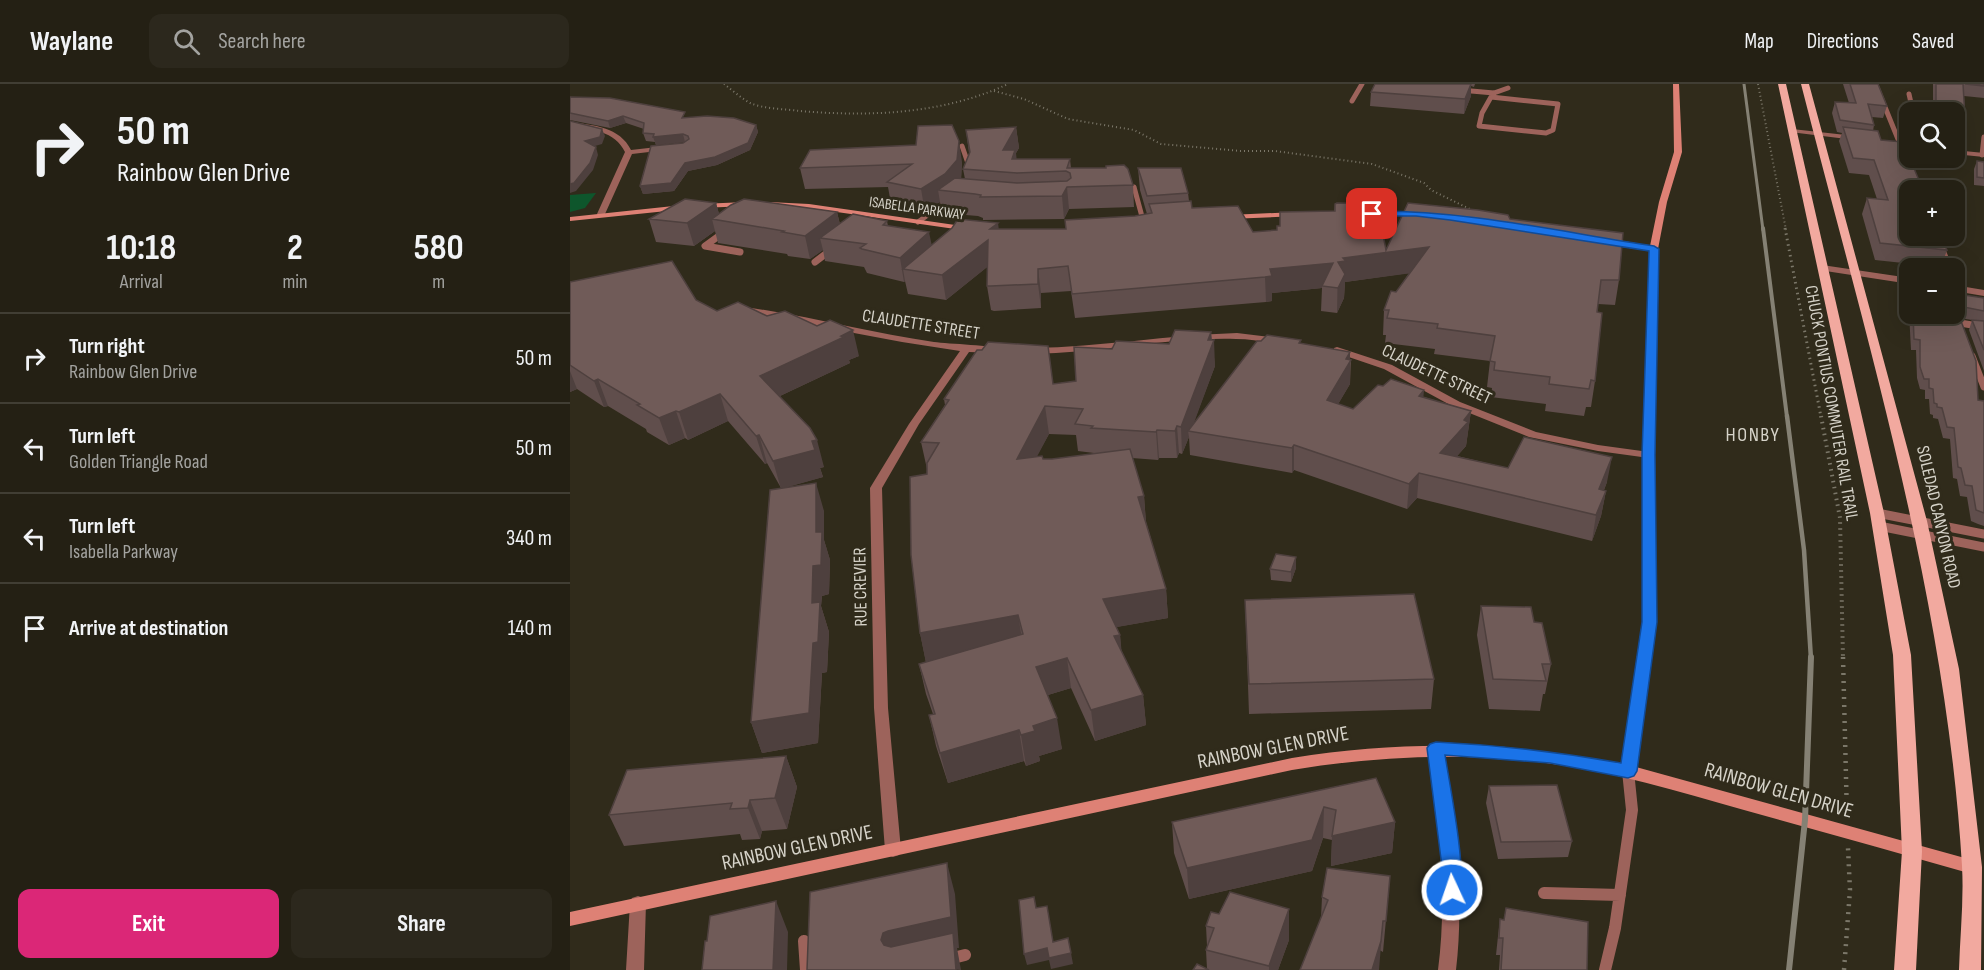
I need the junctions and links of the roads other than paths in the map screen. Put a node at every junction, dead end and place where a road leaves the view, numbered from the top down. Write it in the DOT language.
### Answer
graph roads {
  1 [pos="1362,84"];
  2 [pos="1676,84"];
  3 [pos="1782,84"];
  4 [pos="1805,84"];
  5 [pos="1872,84"];
  6 [pos="1508,88"];
  7 [pos="1448,90"];
  8 [pos="1909,94"];
  9 [pos="1493,95"];
  10 [pos="1352,101"];
  11 [pos="1911,102"];
  12 [pos="570,124"];
  13 [pos="1792,131"];
  14 [pos="1819,134"];
  15 [pos="1984,137"];
  16 [pos="1865,140"];
  17 [pos="1899,142"];
  18 [pos="1888,143"];
  19 [pos="1899,144"];
  20 [pos="962,146"];
  21 [pos="674,147"];
  22 [pos="629,152"];
  23 [pos="1965,153"];
  24 [pos="1983,155"];
  25 [pos="970,176"];
  26 [pos="1134,187"];
  27 [pos="956,195"];
  28 [pos="762,203"];
  29 [pos="750,204"];
  30 [pos="601,214"];
  31 [pos="1305,214"];
  32 [pos="1350,214"];
  33 [pos="1427,215"];
  34 [pos="878,216"];
  35 [pos="1222,217"];
  36 [pos="570,219"];
  37 [pos="918,222"];
  38 [pos="869,223"];
  39 [pos="1153,223"];
  40 [pos="1144,224"];
  41 [pos="1131,225"];
  42 [pos="733,226"];
  43 [pos="965,228"];
  44 [pos="982,230"];
  45 [pos="959,238"];
  46 [pos="1596,240"];
  47 [pos="842,242"];
  48 [pos="1654,249"];
  49 [pos="740,252"];
  50 [pos="815,262"];
  51 [pos="1822,268"];
  52 [pos="1855,273"];
  53 [pos="1899,279"];
  54 [pos="1965,288"];
  55 [pos="1984,293"];
  56 [pos="745,310"];
  57 [pos="1984,327"];
  58 [pos="1964,334"];
  59 [pos="1294,343"];
  60 [pos="1968,345"];
  61 [pos="1322,347"];
  62 [pos="965,350"];
  63 [pos="1009,351"];
  64 [pos="1020,351"];
  65 [pos="1982,377"];
  66 [pos="1984,387"];
  67 [pos="1648,455"];
  68 [pos="1878,519"];
  69 [pos="1922,528"];
  70 [pos="1984,534"];
  71 [pos="1984,548"];
  72 [pos="1436,748"];
  73 [pos="1628,771"];
  74 [pos="893,850"];
  75 [pos="1912,850"];
  76 [pos="1978,869"];
  77 [pos="1544,894"];
  78 [pos="1620,895"];
  79 [pos="638,903"];
  80 [pos="570,919"];
  81 [pos="804,941"];
  82 [pos="965,955"];
  83 [pos="932,963"];
  84 [pos="635,970"];
  85 [pos="806,970"];
  86 [pos="1447,970"];
  87 [pos="1605,970"];
  88 [pos="1905,970"];
  89 [pos="1970,970"];
  1 -- 10 [label="lane"];
  2 -- 48 [label="street"];
  3 -- 13 [label="main road"];
  4 -- 14 [label="main road, SOLEDAD CANYON ROAD"];
  5 -- 17 [label="lane"];
  6 -- 9 [label="lane"];
  7 -- 9 [label="lane"];
  8 -- 11 [label="lane"];
  9 -- 9 [label="lane"];
  12 -- 22 [label="street"];
  13 -- 14 [label="street"];
  13 -- 51 [label="main road"];
  14 -- 16 [label="street"];
  14 -- 52 [label="main road, SOLEDAD CANYON ROAD"];
  15 -- 24 [label="lane"];
  18 -- 19 [label="street"];
  20 -- 25 [label="lane"];
  21 -- 22 [label="street"];
  22 -- 30 [label="street"];
  23 -- 24 [label="street"];
  26 -- 40 [label="lane"];
  27 -- 37 [label="lane"];
  28 -- 34 [label="street, ISABELLA PARKWAY"];
  29 -- 30 [label="street"];
  30 -- 36 [label="street"];
  31 -- 35 [label="street"];
  32 -- 33 [label="street"];
  34 -- 37 [label="street, ISABELLA PARKWAY"];
  34 -- 38 [label="lane"];
  37 -- 43 [label="street, ISABELLA PARKWAY"];
  39 -- 40 [label="street"];
  40 -- 41 [label="street"];
  42 -- 49 [label="lane"];
  43 -- 44 [label="street, ISABELLA PARKWAY"];
  43 -- 45 [label="lane"];
  46 -- 48 [label="street"];
  47 -- 50 [label="lane"];
  48 -- 67 [label="street"];
  51 -- 52 [label="street"];
  51 -- 68 [label="main road"];
  52 -- 53 [label="street"];
  52 -- 69 [label="main road, SOLEDAD CANYON ROAD"];
  54 -- 55 [label="street"];
  56 -- 62 [label="street, CLAUDETTE STREET"];
  57 -- 58 [label="lane"];
  59 -- 64 [label="street"];
  60 -- 65 [label="lane"];
  61 -- 67 [label="street, CLAUDETTE STREET"];
  62 -- 63 [label="street, CLAUDETTE STREET"];
  62 -- 74 [label="street, RUE CREVIER"];
  65 -- 66 [label="lane"];
  67 -- 73 [label="street"];
  68 -- 69 [label="lane"];
  68 -- 75 [label="main road"];
  69 -- 70 [label="lane"];
  69 -- 71 [label="lane"];
  69 -- 76 [label="main road, SOLEDAD CANYON ROAD"];
  72 -- 73 [label="street, RAINBOW GLEN DRIVE"];
  72 -- 74 [label="street, RAINBOW GLEN DRIVE"];
  72 -- 86 [label="street"];
  73 -- 75 [label="street, RAINBOW GLEN DRIVE"];
  73 -- 78 [label="lane"];
  74 -- 79 [label="street, RAINBOW GLEN DRIVE"];
  75 -- 76 [label="street, RAINBOW GLEN DRIVE"];
  75 -- 88 [label="main road"];
  76 -- 89 [label="main road, SOLEDAD CANYON ROAD"];
  77 -- 78 [label="lane"];
  78 -- 87 [label="lane"];
  79 -- 80 [label="street, RAINBOW GLEN DRIVE"];
  79 -- 84 [label="street"];
  81 -- 85 [label="lane"];
  82 -- 83 [label="lane"];
}
